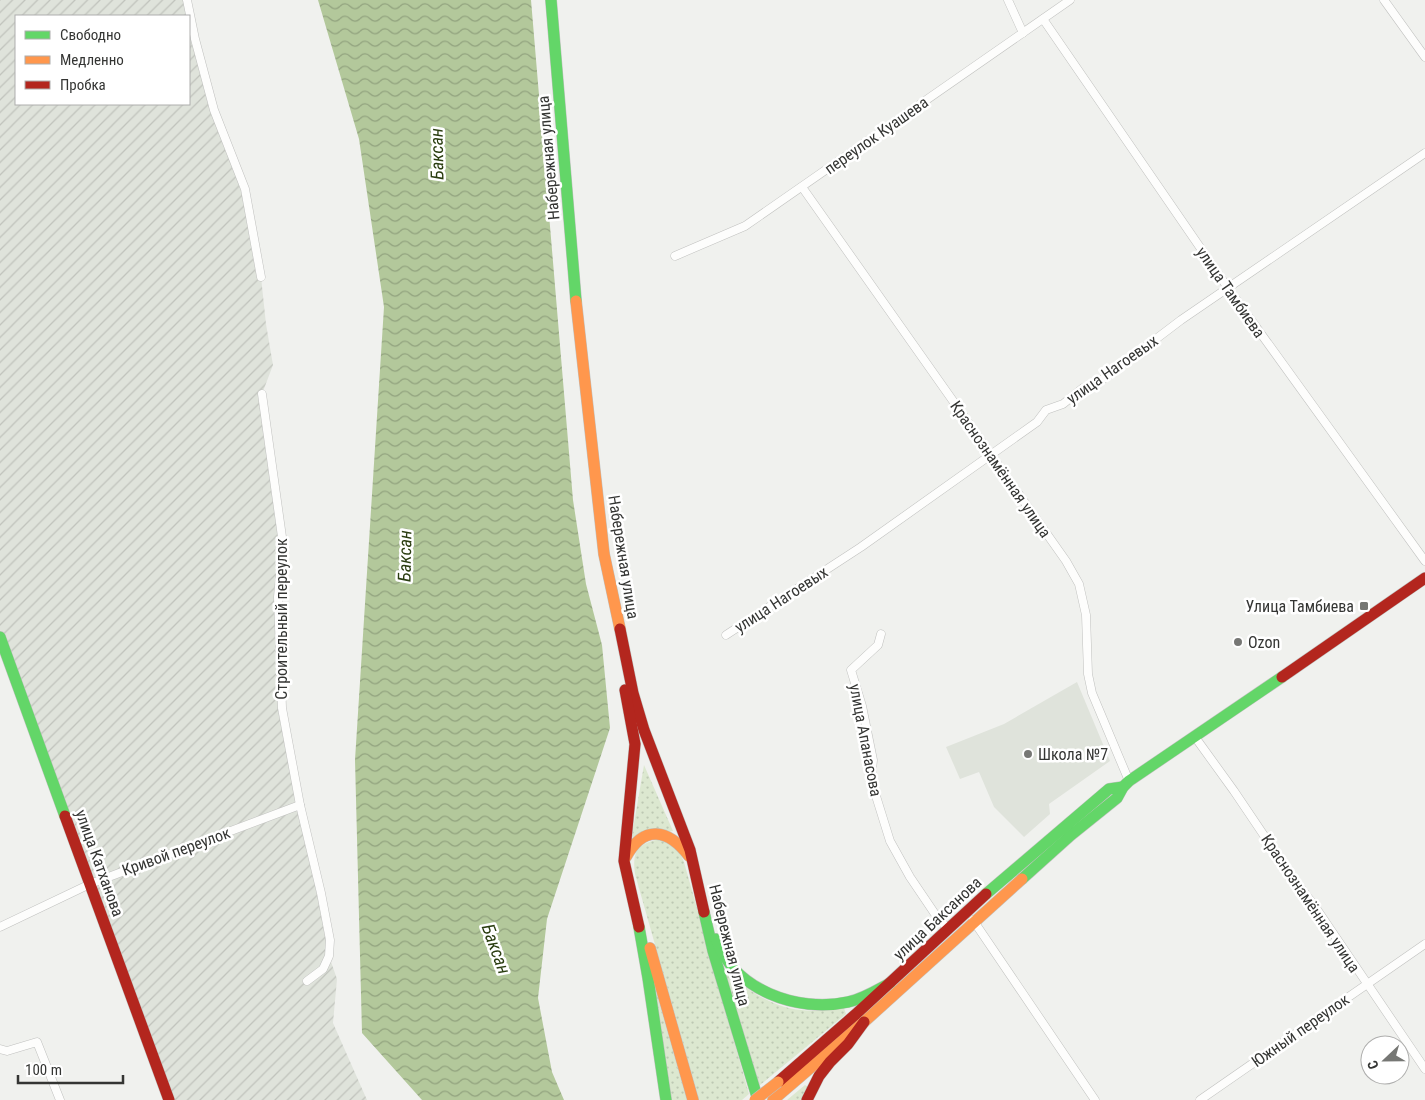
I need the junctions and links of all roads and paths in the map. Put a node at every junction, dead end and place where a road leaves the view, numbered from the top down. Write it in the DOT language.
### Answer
graph roads {
  1 [pos="187,0"];
  2 [pos="551,0"];
  3 [pos="1008,0"];
  4 [pos="1070,0"];
  5 [pos="1384,0"];
  6 [pos="1043,19"];
  7 [pos="1023,33"];
  8 [pos="1425,57"];
  9 [pos="1425,153"];
  10 [pos="802,187"];
  11 [pos="675,256"];
  12 [pos="261,277"];
  13 [pos="1228,288"];
  14 [pos="262,394"];
  15 [pos="992,454"];
  16 [pos="1425,561"];
  17 [pos="608,575"];
  18 [pos="1425,578"];
  19 [pos="882,634"];
  20 [pos="726,635"];
  21 [pos="0,637"];
  22 [pos="1195,738"];
  23 [pos="1126,784"];
  24 [pos="300,805"];
  25 [pos="624,861"];
  26 [pos="694,864"];
  27 [pos="90,884"];
  28 [pos="703,906"];
  29 [pos="966,912"];
  30 [pos="636,913"];
  31 [pos="975,922"];
  32 [pos="0,926"];
  33 [pos="948,929"];
  34 [pos="1425,944"];
  35 [pos="307,981"];
  36 [pos="890,983"];
  37 [pos="1366,984"];
  38 [pos="864,1022"];
  39 [pos="0,1049"];
  40 [pos="1425,1069"];
  41 [pos="781,1086"];
  42 [pos="60,1100"];
  43 [pos="169,1100"];
  44 [pos="666,1100"];
  45 [pos="693,1100"];
  46 [pos="756,1100"];
  47 [pos="773,1100"];
  48 [pos="808,1100"];
  49 [pos="1096,1100"];
  50 [pos="1200,1100"];
  1 -- 12 [label="street"];
  2 -- 17 [label="main road, Набережная улица"];
  3 -- 7 [label="street"];
  4 -- 6 [label="street, переулок Куашева"];
  5 -- 8 [label="street"];
  6 -- 7 [label="street, переулок Куашева"];
  6 -- 13 [label="street, улица Тамбиева"];
  7 -- 10 [label="street, переулок Куашева"];
  9 -- 13 [label="street, улица Нагоевых"];
  10 -- 11 [label="street, переулок Куашева"];
  10 -- 15 [label="street, Краснознамённая улица"];
  13 -- 15 [label="street, улица Нагоевых"];
  13 -- 16 [label="street, улица Тамбиева"];
  14 -- 24 [label="street, Строительный переулок"];
  15 -- 20 [label="street, улица Нагоевых"];
  15 -- 23 [label="street, Краснознамённая улица"];
  17 -- 25 [label="main road"];
  17 -- 26 [label="main road, Набережная улица"];
  18 -- 22 [label="main road, улица Баксанова"];
  19 -- 33 [label="street, улица Апанасова"];
  21 -- 27 [label="main road, улица Катханова"];
  22 -- 23 [label="main road, улица Баксанова"];
  22 -- 37 [label="street, Краснознамённая улица"];
  23 -- 29 [label="main road, улица Баксанова"];
  23 -- 31 [label="main road, улица Баксанова"];
  24 -- 27 [label="street, Кривой переулок"];
  24 -- 35 [label="street, Строительный переулок"];
  25 -- 26 [label="main road"];
  25 -- 30 [label="main road"];
  26 -- 28 [label="main road, Набережная улица"];
  27 -- 32 [label="street, Кривой переулок"];
  27 -- 43 [label="main road, улица Катханова"];
  28 -- 36 [label="main road"];
  28 -- 46 [label="main road, Набережная улица"];
  29 -- 31 [label="street"];
  29 -- 33 [label="main road, улица Баксанова"];
  30 -- 44 [label="main road"];
  30 -- 45 [label="main road"];
  31 -- 38 [label="main road, улица Баксанова"];
  31 -- 49 [label="street"];
  33 -- 36 [label="main road, улица Баксанова"];
  34 -- 37 [label="street, Южный переулок"];
  36 -- 41 [label="main road, улица Баксанова"];
  37 -- 40 [label="street, Краснознамённая улица"];
  37 -- 50 [label="street, Южный переулок"];
  38 -- 41 [label="main road, улица Баксанова"];
  38 -- 48 [label="main road"];
  39 -- 42 [label="street"];
  41 -- 46 [label="main road, bridge"];
  41 -- 47 [label="main road"];
}
